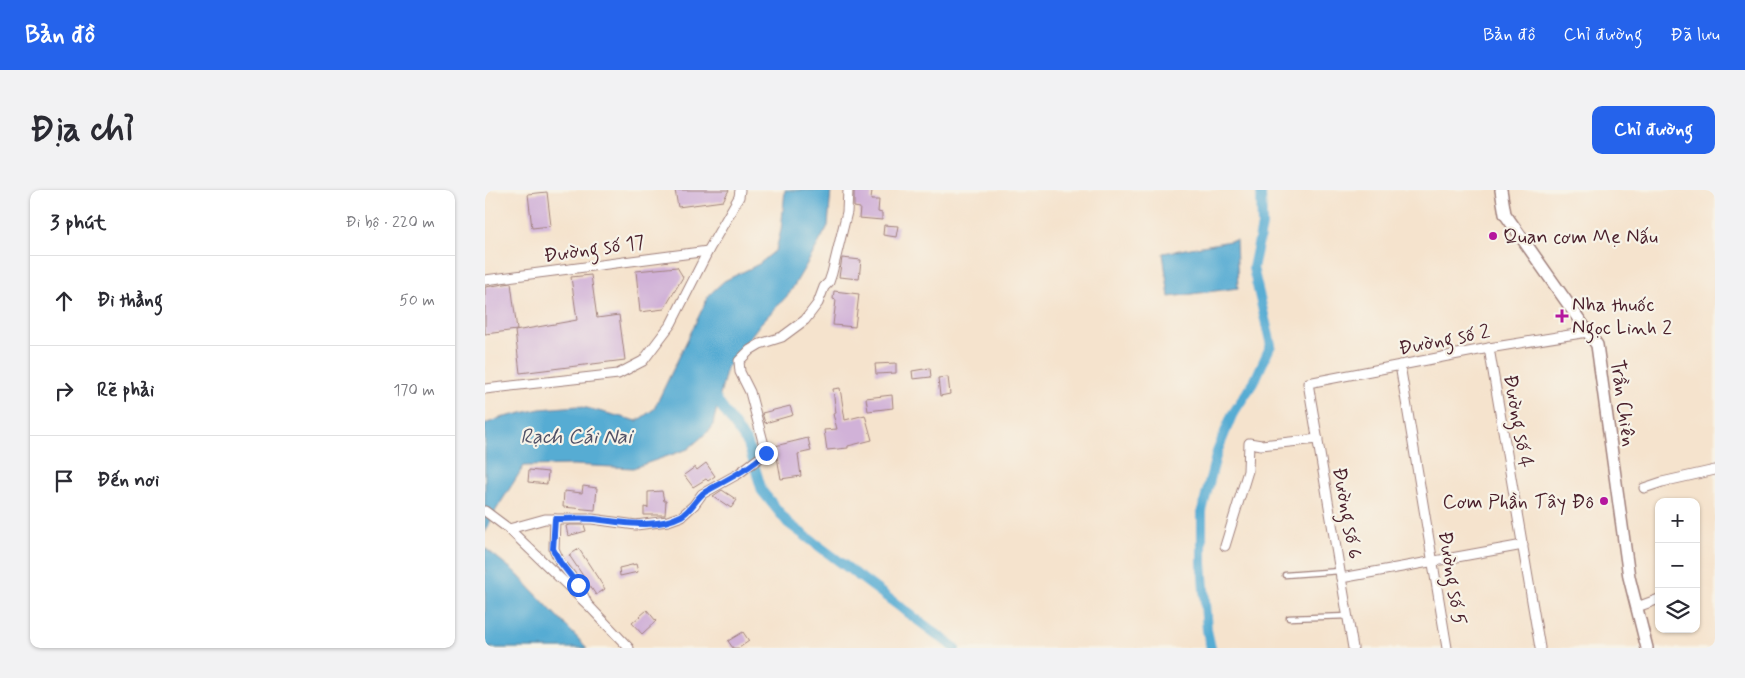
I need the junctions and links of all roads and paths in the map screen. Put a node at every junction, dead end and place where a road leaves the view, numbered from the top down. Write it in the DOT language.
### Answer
graph roads {
  1 [pos="740,190"];
  2 [pos="847,190"];
  3 [pos="1501,190"];
  4 [pos="708,251"];
  5 [pos="485,280"];
  6 [pos="1588,332"];
  7 [pos="1489,348"];
  8 [pos="1400,365"];
  9 [pos="1308,383"];
  10 [pos="485,389"];
  11 [pos="1317,439"];
  12 [pos="1715,470"];
  13 [pos="1644,488"];
  14 [pos="485,512"];
  15 [pos="555,519"];
  16 [pos="509,529"];
  17 [pos="1523,544"];
  18 [pos="1225,546"];
  19 [pos="1433,562"];
  20 [pos="1285,575"];
  21 [pos="1341,575"];
  22 [pos="1655,600"];
  23 [pos="589,606"];
  24 [pos="1637,607"];
  25 [pos="1348,616"];
  26 [pos="1289,618"];
  27 [pos="629,648"];
  28 [pos="1353,648"];
  29 [pos="1447,648"];
  30 [pos="1540,648"];
  31 [pos="1647,648"];
  1 -- 4 [label="street"];
  2 -- 15 [label="street"];
  3 -- 6 [label="street, Trần Chiên"];
  4 -- 5 [label="street, Đường số 17"];
  4 -- 10 [label="street"];
  6 -- 7 [label="street, Đường số 2"];
  6 -- 24 [label="street, Trần Chiên"];
  7 -- 8 [label="street, Đường số 2"];
  7 -- 17 [label="street, Đường số 4"];
  8 -- 9 [label="street, Đường số 2"];
  8 -- 19 [label="street, Đường số 5"];
  9 -- 11 [label="street, Đường số 6"];
  11 -- 18 [label="street"];
  11 -- 21 [label="street, Đường số 6"];
  12 -- 13 [label="street"];
  14 -- 16 [label="street"];
  15 -- 16 [label="street"];
  15 -- 23 [label="street"];
  16 -- 23 [label="street"];
  17 -- 19 [label="street"];
  17 -- 30 [label="street, Đường số 4"];
  19 -- 21 [label="street"];
  19 -- 29 [label="street, Đường số 5"];
  20 -- 21 [label="lane"];
  21 -- 25 [label="street, Đường số 6"];
  22 -- 24 [label="street"];
  23 -- 27 [label="street"];
  24 -- 31 [label="street, Trần Chiên"];
  25 -- 26 [label="lane"];
  25 -- 28 [label="street, Đường số 6"];
}
